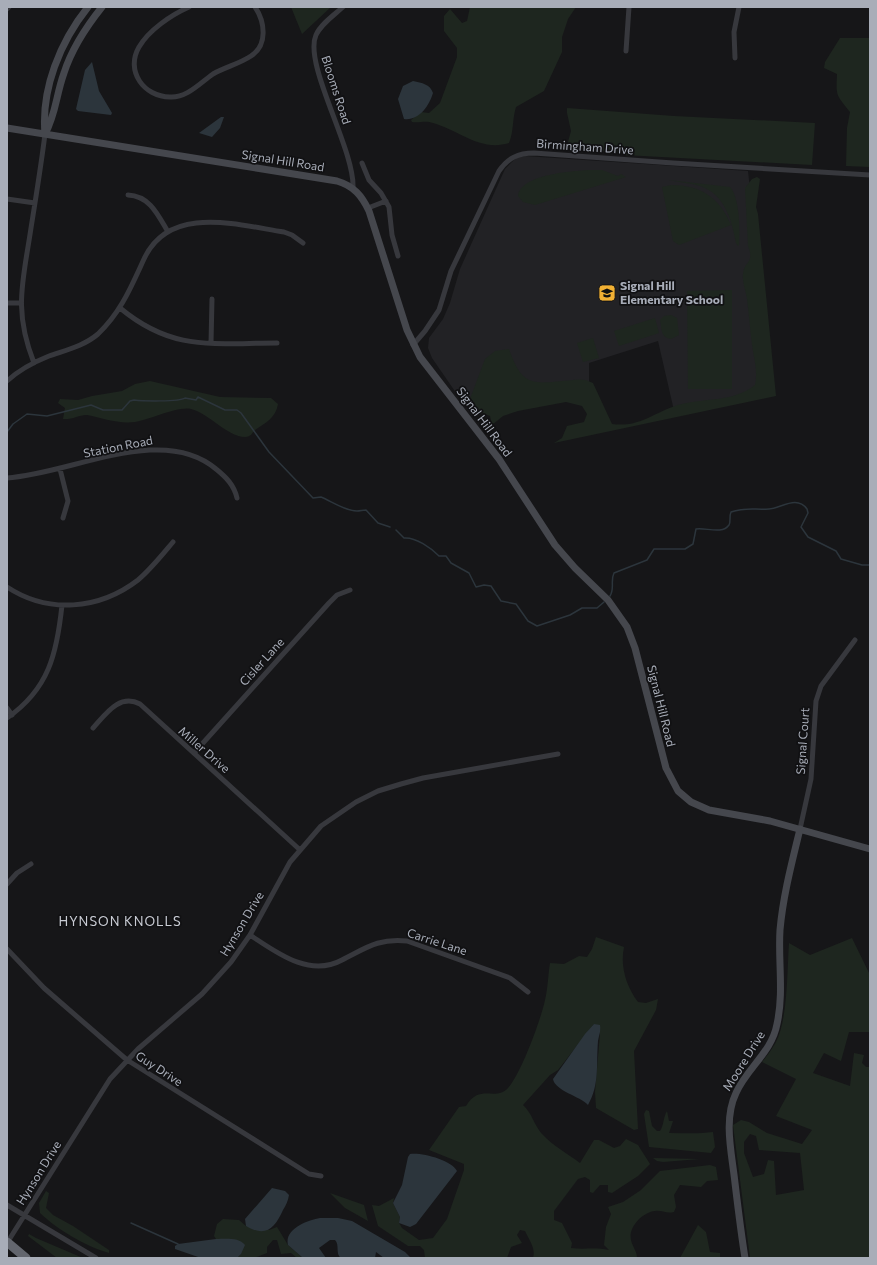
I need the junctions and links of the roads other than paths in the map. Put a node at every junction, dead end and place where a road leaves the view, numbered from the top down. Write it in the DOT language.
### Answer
graph roads {
  1 [pos="9,7"];
  2 [pos="88,7"];
  3 [pos="102,7"];
  4 [pos="189,7"];
  5 [pos="255,7"];
  6 [pos="343,7"];
  7 [pos="629,7"];
  8 [pos="739,7"];
  9 [pos="179,9"];
  10 [pos="7,10"];
  11 [pos="626,51"];
  12 [pos="736,58"];
  13 [pos="7,128"];
  14 [pos="46,134"];
  15 [pos="362,163"];
  16 [pos="870,175"];
  17 [pos="353,188"];
  18 [pos="128,195"];
  19 [pos="7,199"];
  20 [pos="386,201"];
  21 [pos="35,203"];
  22 [pos="368,208"];
  23 [pos="168,232"];
  24 [pos="303,243"];
  25 [pos="398,256"];
  26 [pos="212,299"];
  27 [pos="7,303"];
  28 [pos="20,303"];
  29 [pos="120,308"];
  30 [pos="211,343"];
  31 [pos="277,343"];
  32 [pos="413,344"];
  33 [pos="34,363"];
  34 [pos="7,381"];
  35 [pos="60,469"];
  36 [pos="7,478"];
  37 [pos="237,498"];
  38 [pos="63,518"];
  39 [pos="173,542"];
  40 [pos="7,587"];
  41 [pos="350,590"];
  42 [pos="62,605"];
  43 [pos="855,640"];
  44 [pos="7,708"];
  45 [pos="9,717"];
  46 [pos="93,728"];
  47 [pos="194,754"];
  48 [pos="558,754"];
  49 [pos="800,829"];
  50 [pos="300,849"];
  51 [pos="870,849"];
  52 [pos="31,864"];
  53 [pos="7,884"];
  54 [pos="250,935"];
  55 [pos="7,949"];
  56 [pos="528,992"];
  57 [pos="127,1060"];
  58 [pos="321,1176"];
  59 [pos="7,1205"];
  60 [pos="24,1216"];
  61 [pos="7,1243"];
  62 [pos="26,1258"];
  63 [pos="96,1258"];
  64 [pos="744,1258"];
  1 -- 10 [label="street"];
  2 -- 14 [label="main road"];
  3 -- 14 [label="main road"];
  4 -- 9 [label="street"];
  5 -- 9 [label="street"];
  6 -- 17 [label="street, Blooms Road"];
  7 -- 11 [label="street"];
  8 -- 12 [label="street"];
  13 -- 14 [label="main road, Signal Hill Road"];
  14 -- 17 [label="main road, Signal Hill Road"];
  14 -- 21 [label="street"];
  15 -- 20 [label="street"];
  16 -- 32 [label="street, Birmingham Drive"];
  17 -- 22 [label="main road, Signal Hill Road"];
  18 -- 23 [label="street"];
  19 -- 21 [label="street"];
  20 -- 22 [label="street"];
  20 -- 25 [label="street"];
  21 -- 28 [label="street"];
  22 -- 32 [label="main road, Signal Hill Road"];
  23 -- 24 [label="street"];
  23 -- 29 [label="street"];
  26 -- 30 [label="street"];
  27 -- 28 [label="street"];
  28 -- 33 [label="street"];
  29 -- 30 [label="street"];
  29 -- 33 [label="street"];
  30 -- 31 [label="street"];
  32 -- 49 [label="main road, Signal Hill Road"];
  33 -- 34 [label="street"];
  35 -- 36 [label="street, Station Road"];
  35 -- 37 [label="street, Station Road"];
  35 -- 38 [label="street"];
  39 -- 42 [label="street"];
  40 -- 42 [label="street"];
  41 -- 47 [label="street, Cisler Lane"];
  42 -- 45 [label="street"];
  43 -- 49 [label="street, Signal Court"];
  44 -- 45 [label="street"];
  46 -- 47 [label="street, Miller Drive"];
  47 -- 50 [label="street, Miller Drive"];
  48 -- 50 [label="street, Hynson Drive"];
  49 -- 51 [label="main road, Signal Hill Road"];
  49 -- 64 [label="main road, Moore Drive"];
  50 -- 54 [label="street, Hynson Drive"];
  52 -- 53 [label="street"];
  54 -- 56 [label="street, Carrie Lane"];
  54 -- 57 [label="street, Hynson Drive"];
  55 -- 57 [label="street, Guy Drive"];
  57 -- 58 [label="street, Guy Drive"];
  57 -- 60 [label="street, Hynson Drive"];
  59 -- 60 [label="street"];
  60 -- 61 [label="street, Hynson Drive"];
  60 -- 63 [label="street"];
  61 -- 62 [label="highway"];
}
